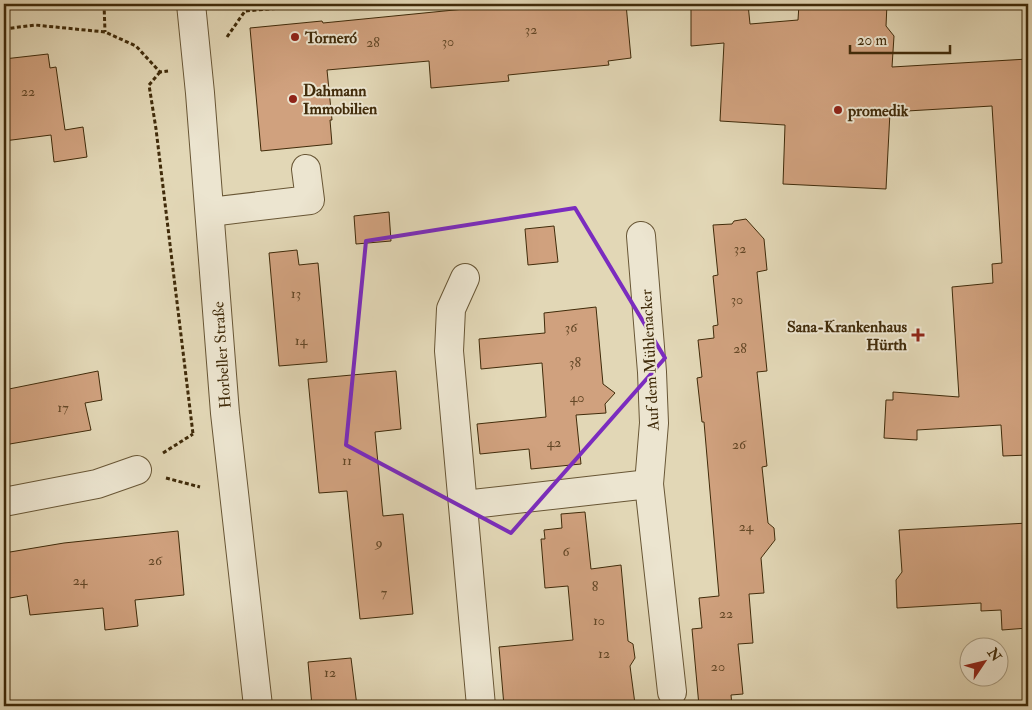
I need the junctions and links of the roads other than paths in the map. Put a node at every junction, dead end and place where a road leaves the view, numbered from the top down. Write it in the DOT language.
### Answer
graph roads {
  1 [pos="191,4"];
  2 [pos="306,169"];
  3 [pos="210,212"];
  4 [pos="641,236"];
  5 [pos="465,278"];
  6 [pos="137,470"];
  7 [pos="649,484"];
  8 [pos="4,502"];
  9 [pos="464,505"];
  10 [pos="672,692"];
  11 [pos="258,706"];
  12 [pos="481,706"];
  1 -- 3 [label="street, Horbeller Straße"];
  2 -- 3 [label="street"];
  3 -- 11 [label="street, Horbeller Straße"];
  4 -- 7 [label="street, Auf dem Mühlenacker"];
  5 -- 9 [label="street"];
  6 -- 8 [label="street"];
  7 -- 9 [label="street"];
  7 -- 10 [label="street, Auf dem Mühlenacker"];
  9 -- 12 [label="street"];
}
